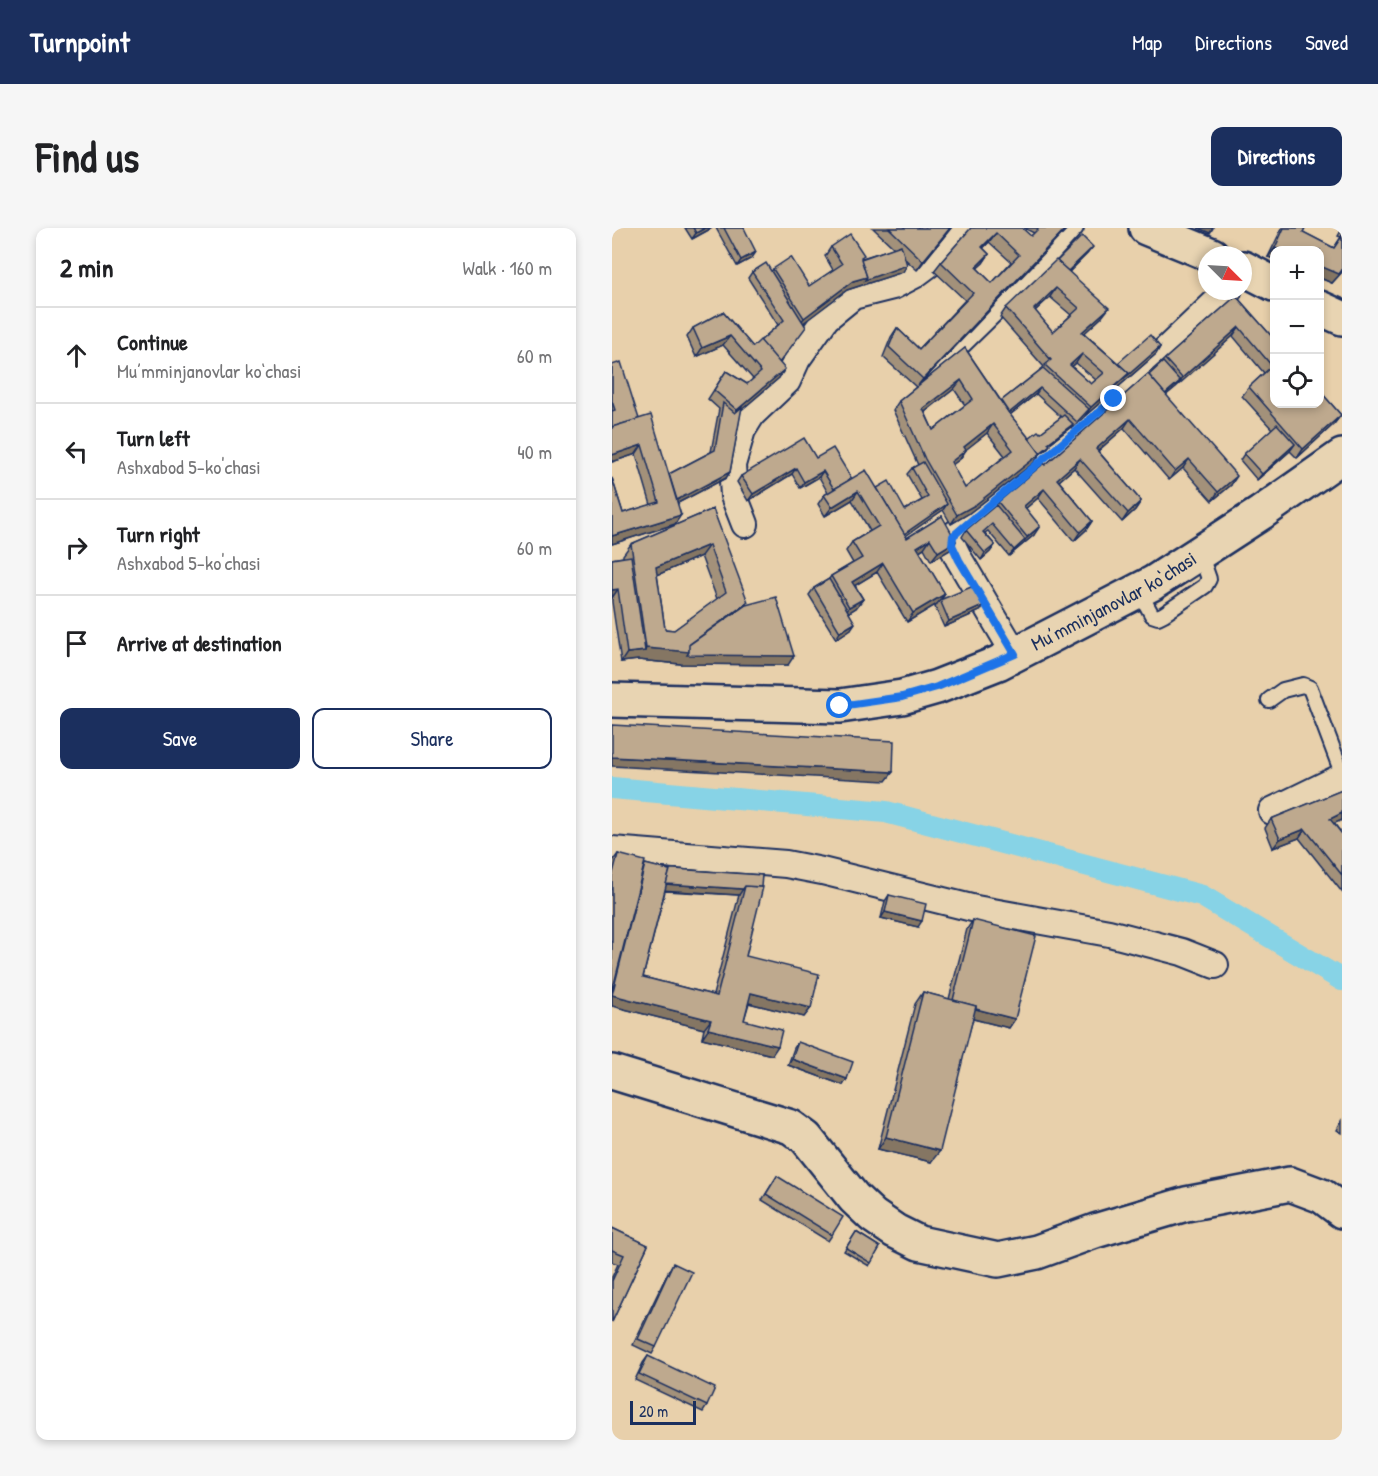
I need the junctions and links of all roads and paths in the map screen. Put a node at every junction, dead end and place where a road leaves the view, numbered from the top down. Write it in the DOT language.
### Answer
graph roads {
  1 [pos="960,228"];
  2 [pos="1076,228"];
  3 [pos="1146,228"];
  4 [pos="1198,249"];
  5 [pos="1224,300"];
  6 [pos="924,384"];
  7 [pos="1342,456"];
  8 [pos="745,524"];
  9 [pos="1015,654"];
  10 [pos="612,700"];
  11 [pos="1269,700"];
  12 [pos="1342,775"];
  13 [pos="1272,811"];
  14 [pos="612,850"];
  15 [pos="1215,965"];
  16 [pos="612,1072"];
  17 [pos="1342,1210"];
  1 -- 8 [label="street"];
  2 -- 6 [label="lane"];
  3 -- 4 [label="main road"];
  5 -- 9 [label="street"];
  7 -- 9 [label="main road, Mu’mminjanovlar ko‘chasi"];
  9 -- 10 [label="main road, Mu’mminjanovlar ko‘chasi"];
  11 -- 12 [label="lane"];
  12 -- 13 [label="street"];
  14 -- 15 [label="street"];
  16 -- 17 [label="main road"];
}
